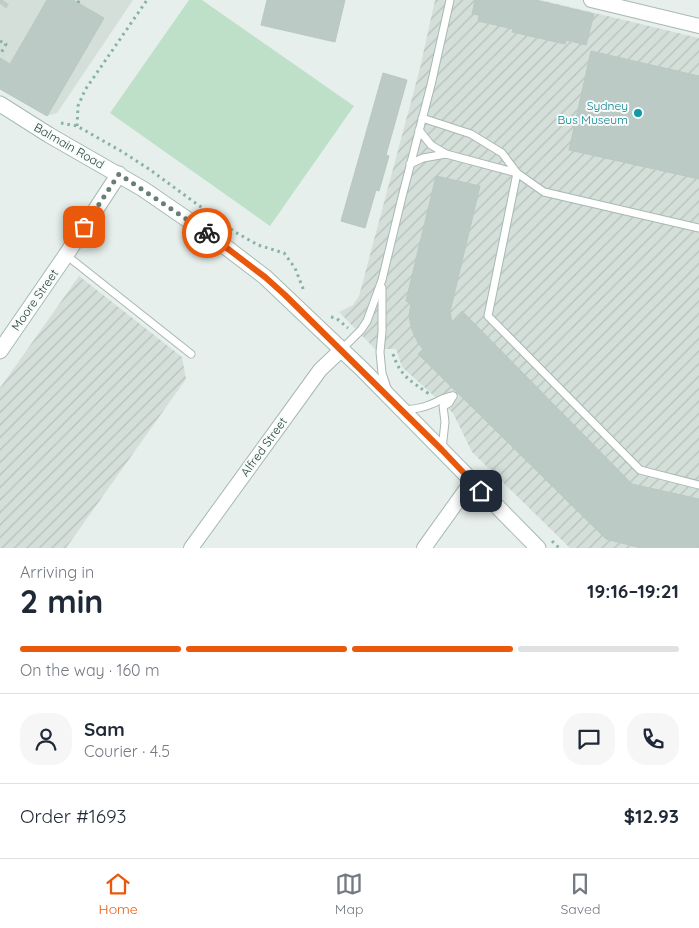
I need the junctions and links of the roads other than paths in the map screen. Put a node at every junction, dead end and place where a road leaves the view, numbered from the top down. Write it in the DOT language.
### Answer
graph roads {
  1 [pos="450,0"];
  2 [pos="592,0"];
  3 [pos="699,26"];
  4 [pos="0,104"];
  5 [pos="422,118"];
  6 [pos="419,130"];
  7 [pos="446,154"];
  8 [pos="410,164"];
  9 [pos="517,173"];
  10 [pos="119,174"];
  11 [pos="699,228"];
  12 [pos="66,255"];
  13 [pos="382,280"];
  14 [pos="341,350"];
  15 [pos="0,351"];
  16 [pos="191,354"];
  17 [pos="389,397"];
  18 [pos="402,410"];
  19 [pos="442,450"];
  20 [pos="472,481"];
  21 [pos="699,484"];
  22 [pos="191,548"];
  23 [pos="424,548"];
  24 [pos="538,548"];
  1 -- 5 [label="lane"];
  2 -- 3 [label="street"];
  4 -- 10 [label="main road, Balmain Road"];
  5 -- 6 [label="lane"];
  5 -- 9 [label="lane"];
  6 -- 7 [label="lane"];
  6 -- 8 [label="lane"];
  7 -- 8 [label="lane"];
  7 -- 9 [label="lane"];
  8 -- 13 [label="lane"];
  9 -- 11 [label="lane"];
  9 -- 21 [label="lane"];
  10 -- 12 [label="main road, Moore Street"];
  10 -- 14 [label="main road, Balmain Road"];
  12 -- 15 [label="main road, Moore Street"];
  12 -- 16 [label="lane"];
  13 -- 14 [label="lane"];
  13 -- 17 [label="lane"];
  14 -- 17 [label="main road, Balmain Road"];
  14 -- 22 [label="street, Alfred Street"];
  17 -- 18 [label="main road, Balmain Road"];
  18 -- 19 [label="main road, Balmain Road"];
  18 -- 19 [label="lane"];
  19 -- 20 [label="main road, Balmain Road"];
  20 -- 23 [label="street"];
  20 -- 24 [label="main road, Balmain Road"];
}
